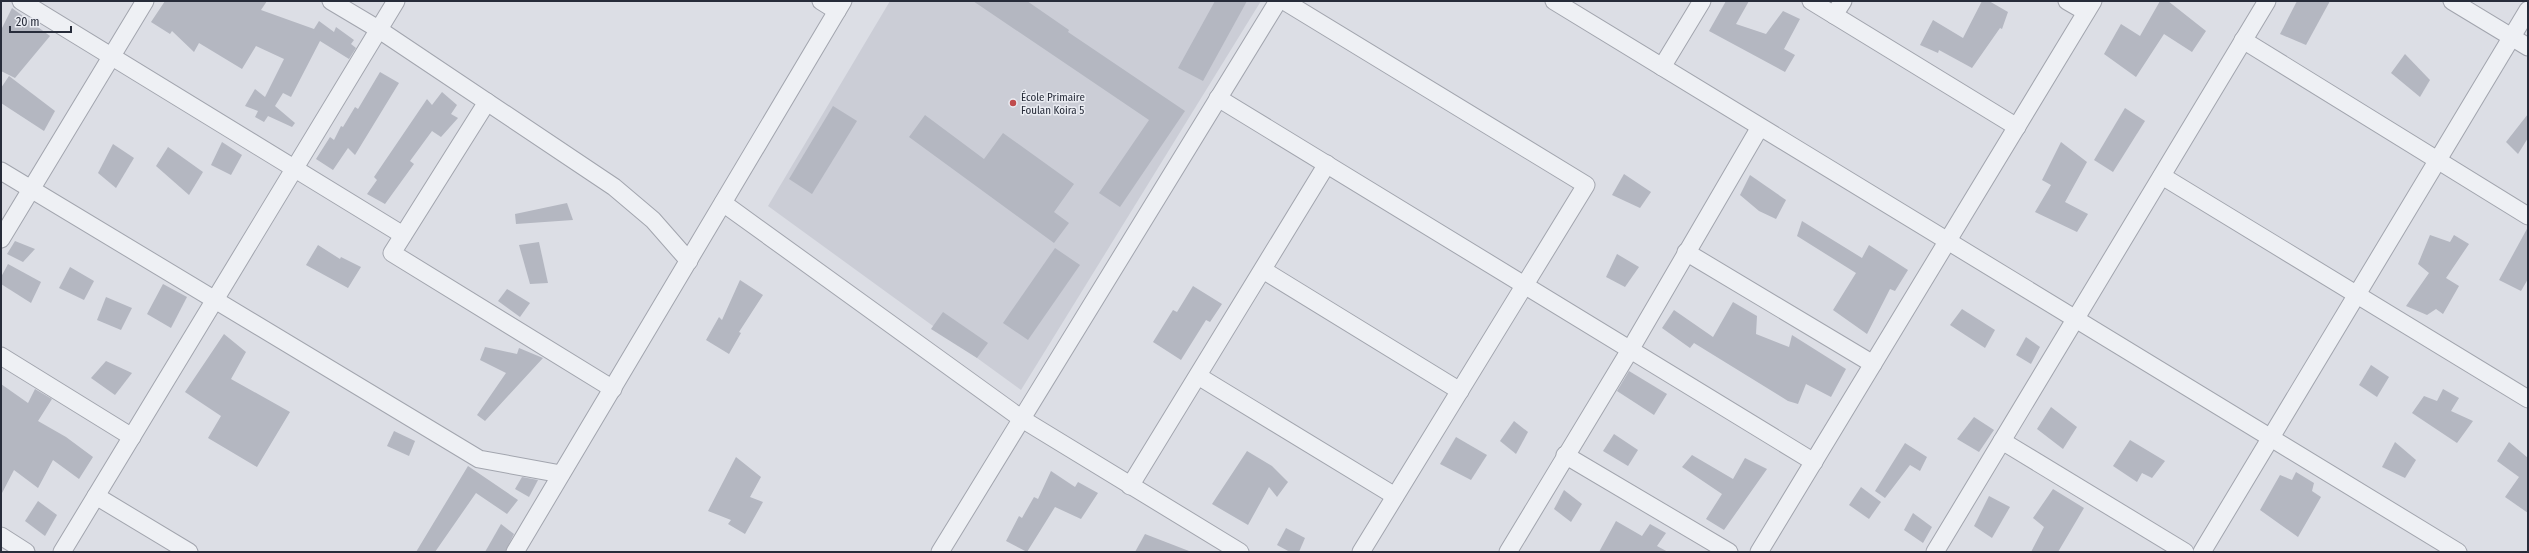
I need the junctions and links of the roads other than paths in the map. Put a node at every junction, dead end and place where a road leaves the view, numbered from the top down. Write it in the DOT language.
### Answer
graph roads {
  1 [pos="21,1"];
  2 [pos="145,1"];
  3 [pos="331,1"];
  4 [pos="396,1"];
  5 [pos="821,1"];
  6 [pos="1278,1"];
  7 [pos="1284,1"];
  8 [pos="1554,1"];
  9 [pos="1702,1"];
  10 [pos="1811,1"];
  11 [pos="2067,1"];
  12 [pos="2267,1"];
  13 [pos="2452,1"];
  14 [pos="840,6"];
  15 [pos="2089,7"];
  16 [pos="1838,8"];
  17 [pos="2528,10"];
  18 [pos="378,29"];
  19 [pos="2512,37"];
  20 [pos="2243,40"];
  21 [pos="2528,47"];
  22 [pos="112,56"];
  23 [pos="1662,67"];
  24 [pos="1218,98"];
  25 [pos="487,102"];
  26 [pos="1760,127"];
  27 [pos="2017,127"];
  28 [pos="2438,161"];
  29 [pos="1327,164"];
  30 [pos="294,168"];
  31 [pos="1,171"];
  32 [pos="2162,176"];
  33 [pos="31,189"];
  34 [pos="724,202"];
  35 [pos="2528,216"];
  36 [pos="403,235"];
  37 [pos="1,239"];
  38 [pos="1948,241"];
  39 [pos="1686,252"];
  40 [pos="689,261"];
  41 [pos="1263,270"];
  42 [pos="1525,285"];
  43 [pos="2357,294"];
  44 [pos="214,300"];
  45 [pos="2076,319"];
  46 [pos="1630,350"];
  47 [pos="1,356"];
  48 [pos="1873,364"];
  49 [pos="1198,376"];
  50 [pos="613,389"];
  51 [pos="1460,390"];
  52 [pos="2528,399"];
  53 [pos="1022,419"];
  54 [pos="132,437"];
  55 [pos="2271,438"];
  56 [pos="2002,441"];
  57 [pos="1565,455"];
  58 [pos="1814,462"];
  59 [pos="561,474"];
  60 [pos="1130,486"];
  61 [pos="96,496"];
  62 [pos="1395,496"];
  63 [pos="1,536"];
  64 [pos="1940,550"];
  65 [pos="26,552"];
  66 [pos="62,552"];
  67 [pos="189,552"];
  68 [pos="515,552"];
  69 [pos="940,552"];
  70 [pos="1240,552"];
  71 [pos="1361,552"];
  72 [pos="1508,552"];
  73 [pos="1728,552"];
  74 [pos="1759,552"];
  75 [pos="2185,552"];
  76 [pos="2202,552"];
  77 [pos="2458,552"];
  1 -- 22 [label="street"];
  2 -- 22 [label="street"];
  3 -- 18 [label="street"];
  4 -- 18 [label="street"];
  5 -- 14 [label="street"];
  6 -- 24 [label="street"];
  7 -- 42 [label="street"];
  8 -- 23 [label="street"];
  9 -- 23 [label="street"];
  10 -- 16 [label="street"];
  11 -- 15 [label="street"];
  12 -- 20 [label="street"];
  13 -- 19 [label="street"];
  14 -- 34 [label="street"];
  15 -- 27 [label="street"];
  16 -- 27 [label="street"];
  17 -- 19 [label="street"];
  18 -- 25 [label="street"];
  18 -- 30 [label="street"];
  19 -- 21 [label="street"];
  19 -- 28 [label="street"];
  20 -- 28 [label="street"];
  20 -- 32 [label="street"];
  22 -- 30 [label="street"];
  22 -- 33 [label="street"];
  23 -- 26 [label="street"];
  24 -- 29 [label="street"];
  24 -- 53 [label="street"];
  25 -- 36 [label="street"];
  25 -- 40 [label="street"];
  26 -- 38 [label="street"];
  26 -- 39 [label="street"];
  27 -- 38 [label="street"];
  28 -- 35 [label="street"];
  28 -- 43 [label="street"];
  29 -- 41 [label="street"];
  29 -- 42 [label="street"];
  30 -- 36 [label="street"];
  30 -- 44 [label="street"];
  31 -- 33 [label="street"];
  32 -- 43 [label="street"];
  32 -- 45 [label="street"];
  33 -- 37 [label="street"];
  33 -- 44 [label="street"];
  34 -- 40 [label="street"];
  34 -- 53 [label="street"];
  36 -- 50 [label="street"];
  38 -- 45 [label="street"];
  38 -- 48 [label="street"];
  39 -- 46 [label="street"];
  39 -- 48 [label="street"];
  40 -- 50 [label="street"];
  41 -- 49 [label="street"];
  41 -- 51 [label="street"];
  42 -- 46 [label="street"];
  42 -- 51 [label="street"];
  43 -- 52 [label="street"];
  43 -- 55 [label="street"];
  44 -- 54 [label="street"];
  44 -- 59 [label="street"];
  45 -- 55 [label="street"];
  45 -- 56 [label="street"];
  46 -- 57 [label="street"];
  46 -- 58 [label="street"];
  47 -- 54 [label="street"];
  48 -- 58 [label="street"];
  49 -- 60 [label="street"];
  49 -- 62 [label="street"];
  50 -- 59 [label="street"];
  51 -- 62 [label="street"];
  53 -- 60 [label="street"];
  53 -- 69 [label="street"];
  54 -- 61 [label="street"];
  55 -- 76 [label="street"];
  55 -- 77 [label="street"];
  56 -- 64 [label="street"];
  56 -- 75 [label="street"];
  57 -- 72 [label="street"];
  57 -- 73 [label="street"];
  58 -- 74 [label="street"];
  59 -- 68 [label="street"];
  60 -- 70 [label="street"];
  61 -- 66 [label="street"];
  61 -- 67 [label="street"];
  62 -- 71 [label="street"];
  63 -- 65 [label="street"];
}
